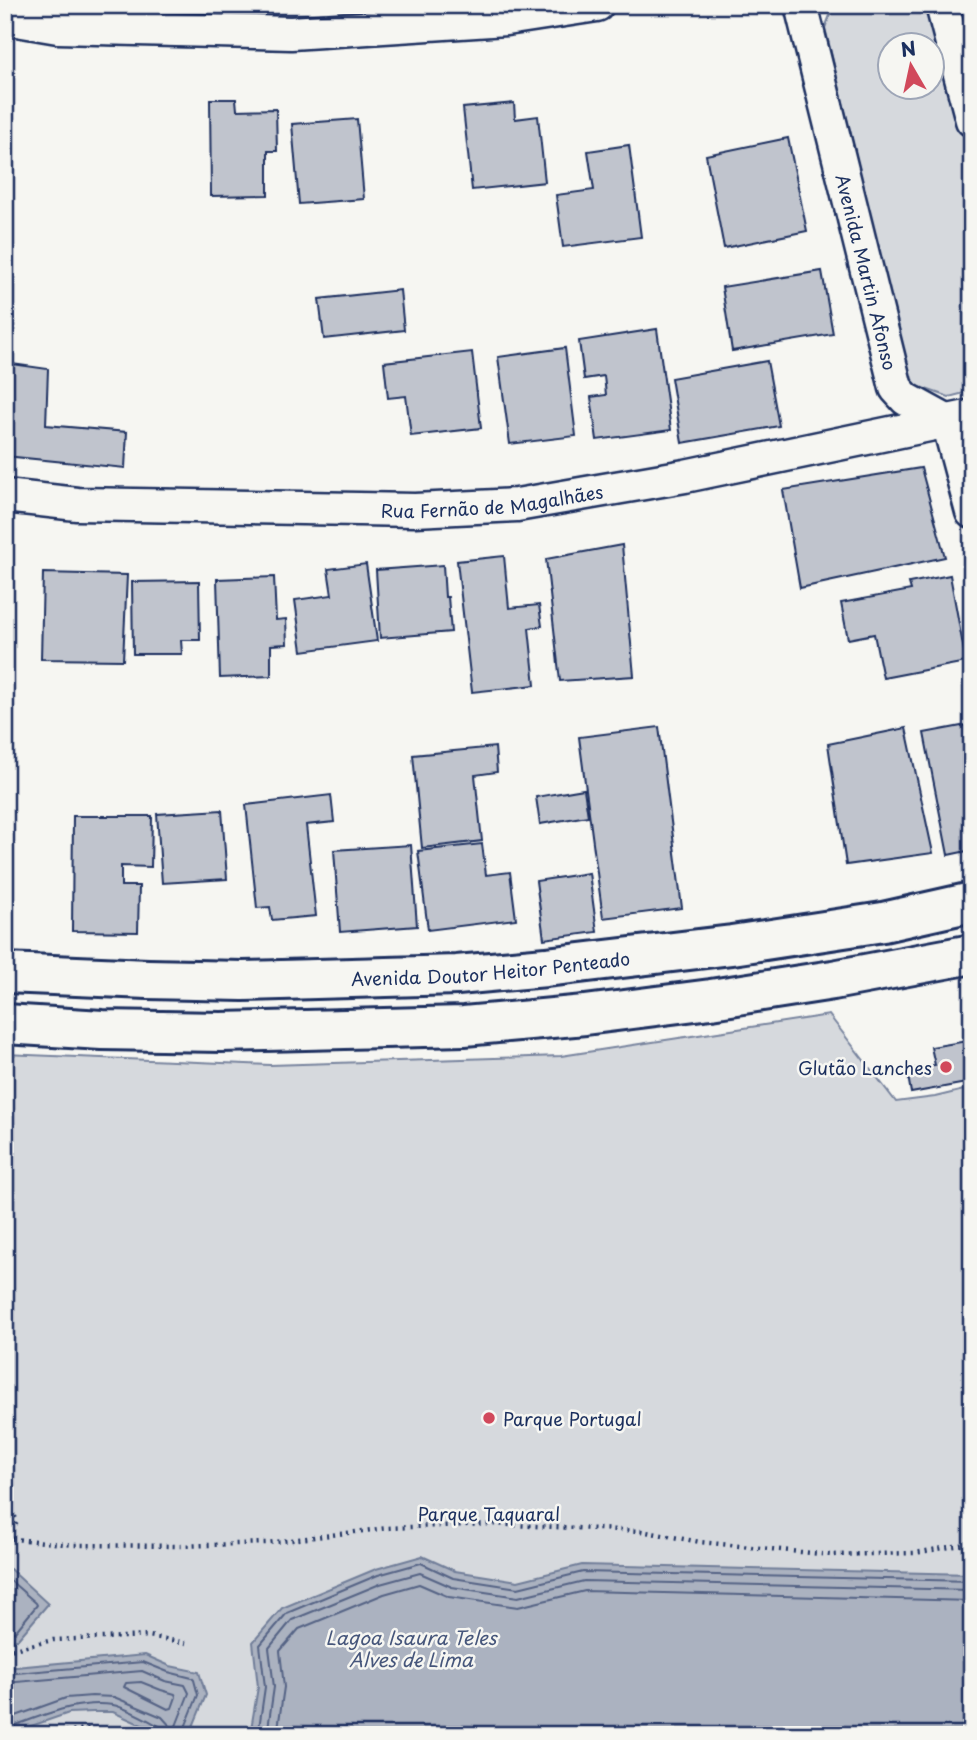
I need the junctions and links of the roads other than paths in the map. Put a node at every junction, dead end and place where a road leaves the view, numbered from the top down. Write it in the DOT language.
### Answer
graph roads {
  1 [pos="597,5"];
  2 [pos="801,5"];
  3 [pos="942,5"];
  4 [pos="5,18"];
  5 [pos="972,120"];
  6 [pos="960,419"];
  7 [pos="5,496"];
  8 [pos="972,512"];
  9 [pos="972,902"];
  10 [pos="972,954"];
  11 [pos="5,973"];
  12 [pos="5,1024"];
  1 -- 4 [label="street"];
  2 -- 6 [label="street, Avenida Martin Afonso"];
  3 -- 5 [label="street"];
  6 -- 7 [label="street, Rua Fernão de Magalhães"];
  6 -- 8 [label="street"];
  9 -- 11 [label="main road, Avenida Doutor Heitor Penteado"];
  10 -- 12 [label="main road"];
}
